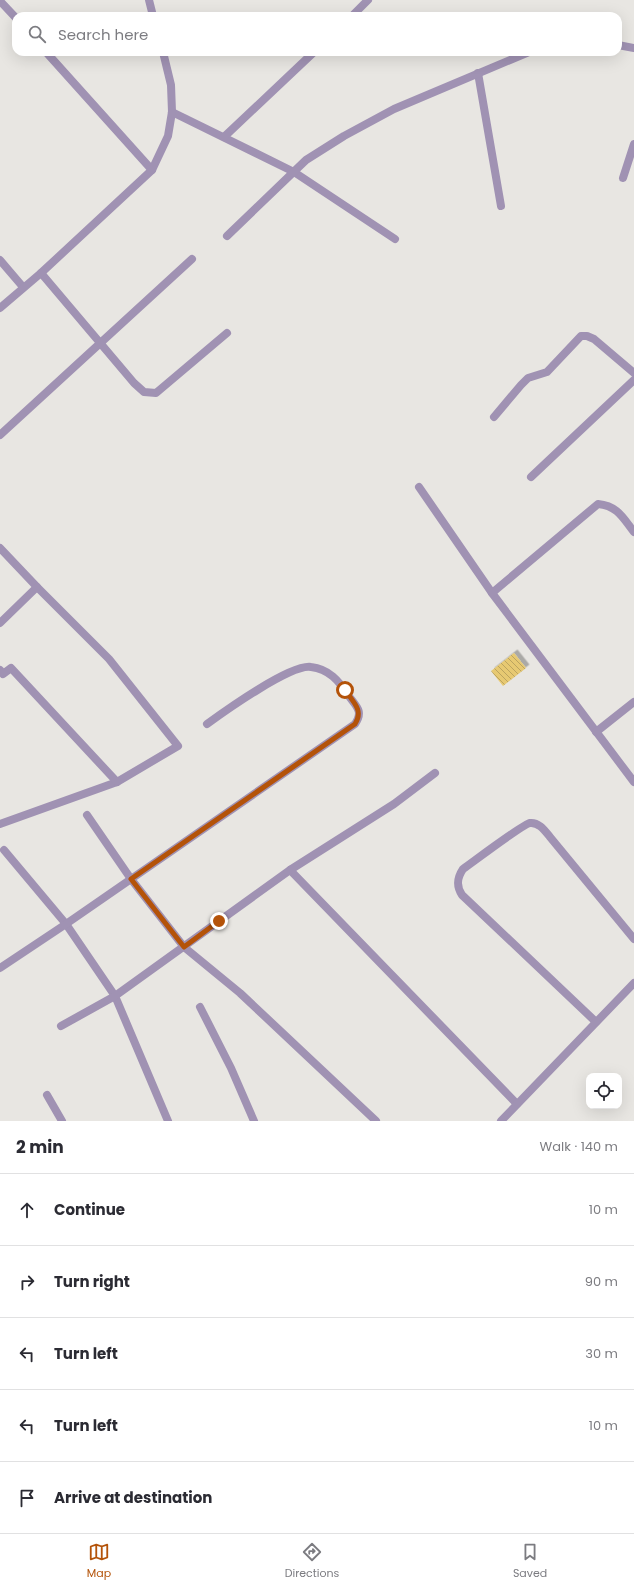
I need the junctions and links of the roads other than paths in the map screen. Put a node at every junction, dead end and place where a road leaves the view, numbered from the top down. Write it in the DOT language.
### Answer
graph roads {
  1 [pos="0,0"];
  2 [pos="149,0"];
  3 [pos="368,0"];
  4 [pos="153,12"];
  5 [pos="356,12"];
  6 [pos="12,14"];
  7 [pos="622,46"];
  8 [pos="634,48"];
  9 [pos="50,56"];
  10 [pos="164,56"];
  11 [pos="310,56"];
  12 [pos="519,56"];
  13 [pos="478,74"];
  14 [pos="172,112"];
  15 [pos="224,138"];
  16 [pos="634,144"];
  17 [pos="152,170"];
  18 [pos="294,172"];
  19 [pos="623,178"];
  20 [pos="500,206"];
  21 [pos="227,236"];
  22 [pos="395,239"];
  23 [pos="192,259"];
  24 [pos="0,260"];
  25 [pos="41,273"];
  26 [pos="23,287"];
  27 [pos="0,308"];
  28 [pos="228,333"];
  29 [pos="100,342"];
  30 [pos="634,373"];
  31 [pos="634,380"];
  32 [pos="494,417"];
  33 [pos="0,435"];
  34 [pos="531,477"];
  35 [pos="419,487"];
  36 [pos="634,532"];
  37 [pos="0,548"];
  38 [pos="37,587"];
  39 [pos="492,593"];
  40 [pos="0,623"];
  41 [pos="1,674"];
  42 [pos="634,702"];
  43 [pos="207,724"];
  44 [pos="596,732"];
  45 [pos="435,773"];
  46 [pos="117,782"];
  47 [pos="634,782"];
  48 [pos="87,815"];
  49 [pos="0,824"];
  50 [pos="4,850"];
  51 [pos="290,870"];
  52 [pos="131,879"];
  53 [pos="66,924"];
  54 [pos="634,939"];
  55 [pos="184,947"];
  56 [pos="0,968"];
  57 [pos="634,982"];
  58 [pos="115,996"];
  59 [pos="200,1007"];
  60 [pos="596,1022"];
  61 [pos="61,1026"];
  62 [pos="47,1095"];
  63 [pos="517,1104"];
  64 [pos="62,1121"];
  65 [pos="168,1121"];
  66 [pos="254,1121"];
  67 [pos="376,1121"];
  68 [pos="501,1121"];
  1 -- 6 [label="street"];
  2 -- 4 [label="street"];
  3 -- 5 [label="street"];
  7 -- 8 [label="street"];
  9 -- 17 [label="street"];
  10 -- 14 [label="street"];
  11 -- 15 [label="street"];
  12 -- 13 [label="street"];
  13 -- 18 [label="street"];
  13 -- 20 [label="street"];
  14 -- 15 [label="street"];
  14 -- 17 [label="street"];
  15 -- 18 [label="street"];
  16 -- 19 [label="street"];
  17 -- 25 [label="street"];
  18 -- 21 [label="street"];
  18 -- 22 [label="street"];
  23 -- 29 [label="street"];
  24 -- 26 [label="street"];
  25 -- 26 [label="street"];
  25 -- 29 [label="street"];
  26 -- 27 [label="street"];
  28 -- 29 [label="street"];
  29 -- 33 [label="street"];
  30 -- 32 [label="street"];
  31 -- 34 [label="street"];
  35 -- 39 [label="street"];
  36 -- 39 [label="street"];
  37 -- 38 [label="street"];
  38 -- 40 [label="street"];
  38 -- 46 [label="street"];
  39 -- 44 [label="street"];
  41 -- 46 [label="street"];
  42 -- 44 [label="street"];
  43 -- 52 [label="street"];
  44 -- 47 [label="street"];
  45 -- 51 [label="street"];
  46 -- 49 [label="street"];
  48 -- 52 [label="street"];
  50 -- 53 [label="street"];
  51 -- 55 [label="street"];
  51 -- 63 [label="street"];
  52 -- 53 [label="street"];
  52 -- 55 [label="street"];
  53 -- 56 [label="street"];
  53 -- 58 [label="street"];
  54 -- 60 [label="street"];
  55 -- 58 [label="street"];
  55 -- 67 [label="street"];
  57 -- 60 [label="street"];
  58 -- 61 [label="street"];
  58 -- 65 [label="street"];
  59 -- 66 [label="street"];
  60 -- 63 [label="street"];
  62 -- 64 [label="street"];
  63 -- 68 [label="street"];
}
